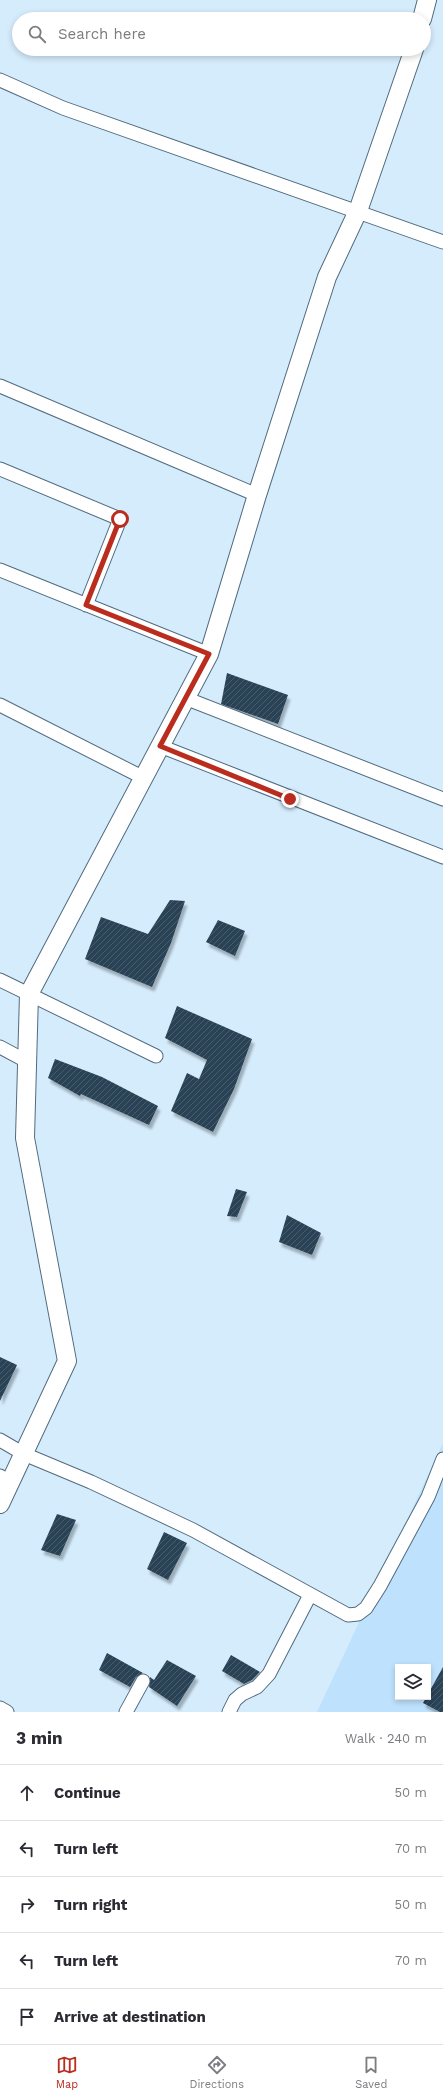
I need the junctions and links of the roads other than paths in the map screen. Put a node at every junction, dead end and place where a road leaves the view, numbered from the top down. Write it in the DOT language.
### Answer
graph roads {
  1 [pos="427,0"];
  2 [pos="424,12"];
  3 [pos="412,56"];
  4 [pos="0,80"];
  5 [pos="358,211"];
  6 [pos="443,242"];
  7 [pos="0,386"];
  8 [pos="0,468"];
  9 [pos="257,495"];
  10 [pos="0,570"];
  11 [pos="86,605"];
  12 [pos="209,654"];
  13 [pos="185,698"];
  14 [pos="0,705"];
  15 [pos="160,746"];
  16 [pos="144,778"];
  17 [pos="443,799"];
  18 [pos="443,857"];
  19 [pos="0,980"];
  20 [pos="29,994"];
  21 [pos="0,1047"];
  22 [pos="156,1056"];
  23 [pos="28,1062"];
  24 [pos="2,1444"];
  25 [pos="24,1454"];
  26 [pos="443,1459"];
  27 [pos="5,1479"];
  28 [pos="0,1504"];
  29 [pos="310,1595"];
  30 [pos="143,1681"];
  31 [pos="0,1708"];
  32 [pos="7,1712"];
  33 [pos="126,1712"];
  34 [pos="229,1712"];
  1 -- 2 [label="street"];
  3 -- 5 [label="street"];
  4 -- 5 [label="street"];
  5 -- 6 [label="street"];
  5 -- 9 [label="street"];
  7 -- 9 [label="street"];
  8 -- 11 [label="street"];
  9 -- 12 [label="street"];
  10 -- 11 [label="street"];
  11 -- 12 [label="street"];
  12 -- 13 [label="street"];
  13 -- 15 [label="street"];
  13 -- 17 [label="street"];
  14 -- 16 [label="street"];
  15 -- 16 [label="street"];
  15 -- 18 [label="street"];
  16 -- 20 [label="street"];
  19 -- 20 [label="street"];
  20 -- 22 [label="street"];
  20 -- 23 [label="street"];
  21 -- 23 [label="street"];
  23 -- 25 [label="street"];
  24 -- 25 [label="street"];
  25 -- 27 [label="street"];
  25 -- 29 [label="street"];
  26 -- 29 [label="street"];
  27 -- 28 [label="street"];
  29 -- 34 [label="street"];
  30 -- 33 [label="street"];
  31 -- 32 [label="street"];
}
